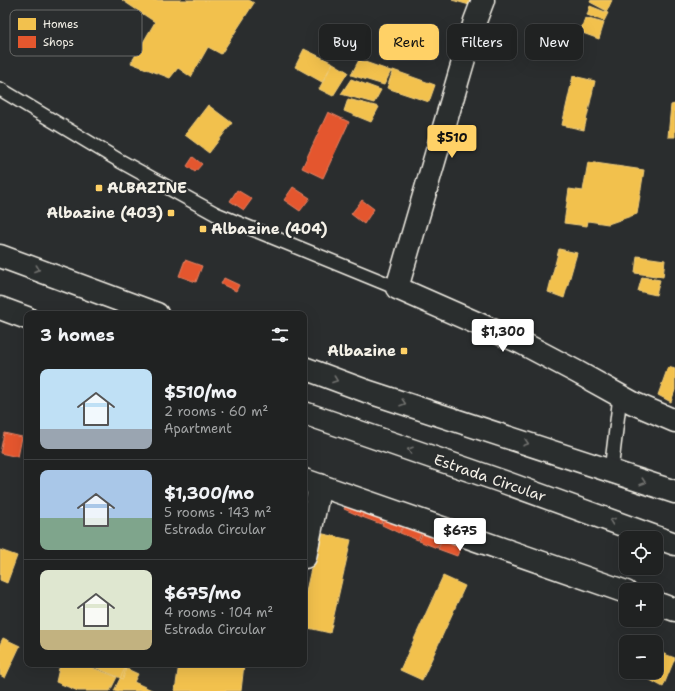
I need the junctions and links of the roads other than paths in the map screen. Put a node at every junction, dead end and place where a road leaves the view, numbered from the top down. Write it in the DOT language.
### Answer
graph roads {
  1 [pos="483,0"];
  2 [pos="0,89"];
  3 [pos="0,256"];
  4 [pos="397,288"];
  5 [pos="0,308"];
  6 [pos="149,311"];
  7 [pos="24,317"];
  8 [pos="307,369"];
  9 [pos="620,396"];
  10 [pos="307,414"];
  11 [pos="675,421"];
  12 [pos="610,471"];
  13 [pos="312,483"];
  14 [pos="675,492"];
  15 [pos="307,536"];
  16 [pos="675,544"];
  17 [pos="619,590"];
  18 [pos="663,606"];
  19 [pos="675,610"];
  1 -- 4 [label="street"];
  2 -- 4 [label="lane"];
  3 -- 6 [label="street, one-way"];
  4 -- 9 [label="street"];
  5 -- 7 [label="street"];
  8 -- 12 [label="street, one-way"];
  9 -- 11 [label="street"];
  9 -- 12 [label="lane"];
  16 -- 10 [label="street, Estrada Circular, one-way"];
  12 -- 14 [label="street, one-way"];
  13 -- 15 [label="street"];
  13 -- 17 [label="street"];
  18 -- 19 [label="street"];
}
